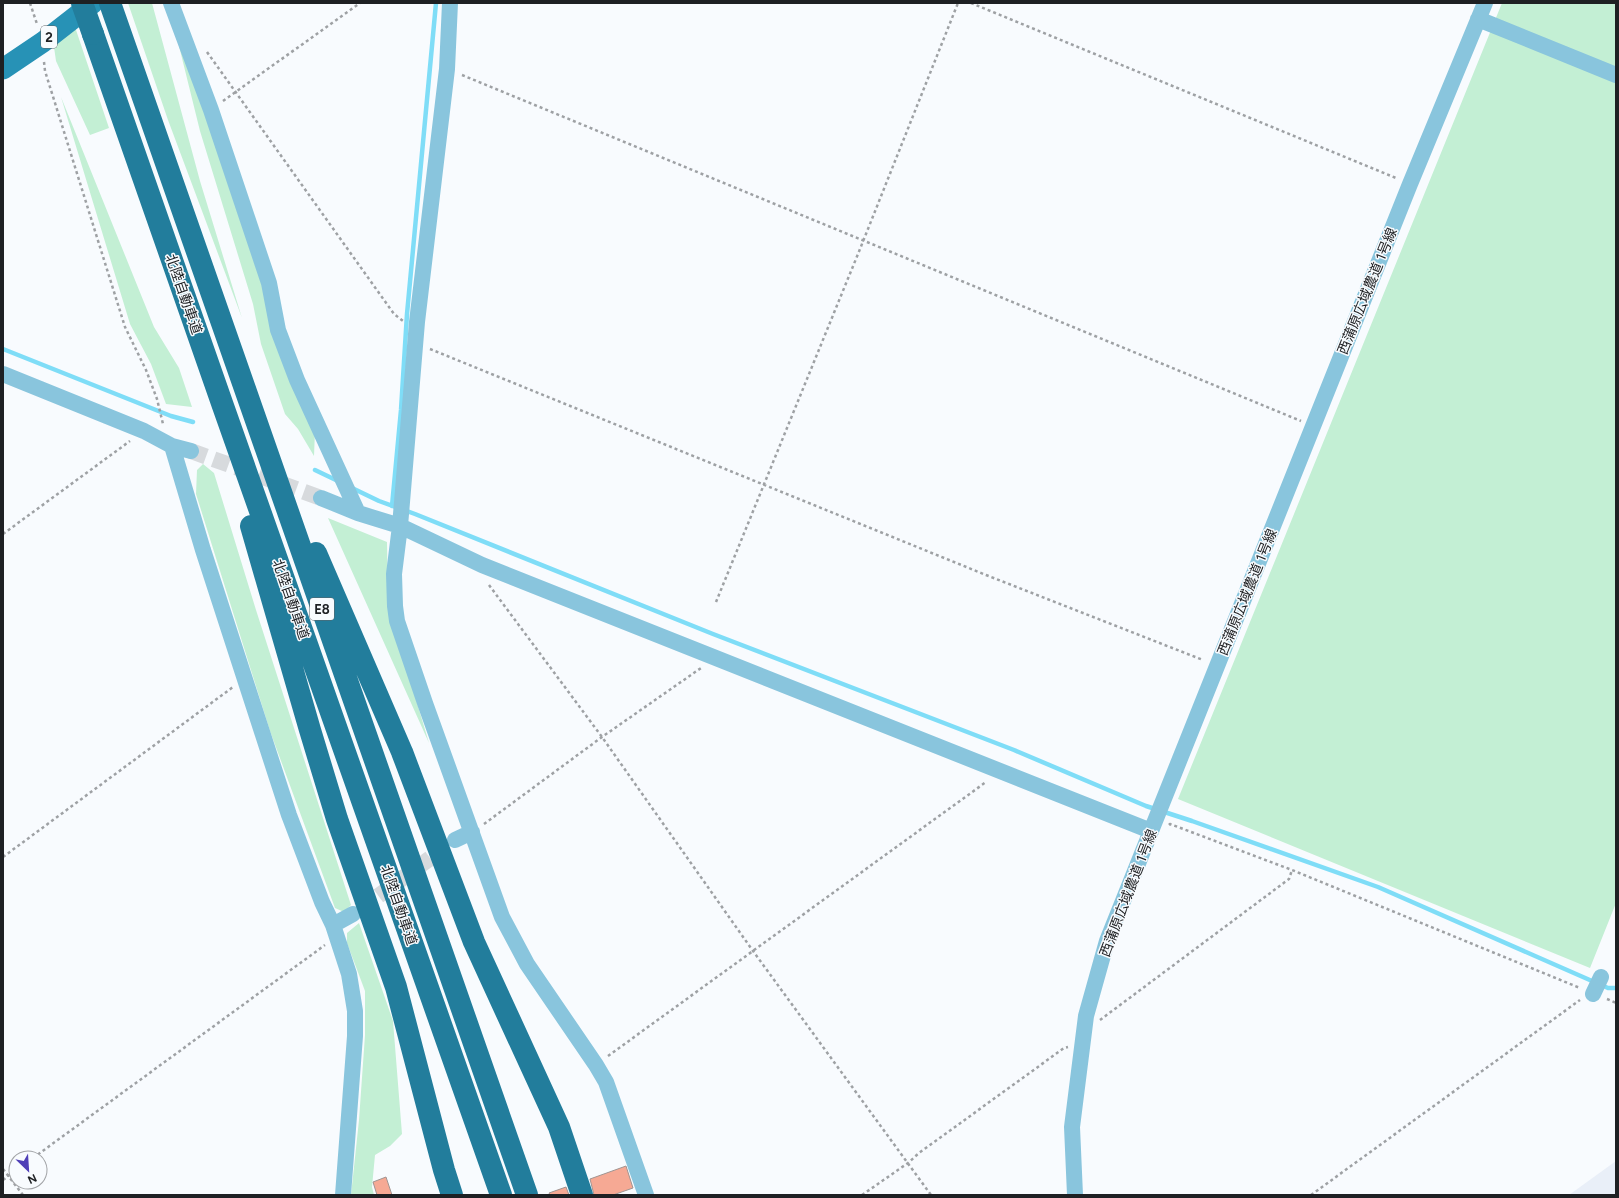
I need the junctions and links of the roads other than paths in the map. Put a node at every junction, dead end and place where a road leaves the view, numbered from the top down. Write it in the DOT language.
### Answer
graph roads {
  1 [pos="82,3"];
  2 [pos="93,3"];
  3 [pos="110,3"];
  4 [pos="171,3"];
  5 [pos="450,3"];
  6 [pos="1484,3"];
  7 [pos="1478,19"];
  8 [pos="3,69"];
  9 [pos="1616,75"];
  10 [pos="139,165"];
  11 [pos="3,374"];
  12 [pos="248,396"];
  13 [pos="172,446"];
  14 [pos="191,451"];
  15 [pos="321,498"];
  16 [pos="358,513"];
  17 [pos="400,526"];
  18 [pos="1151,831"];
  19 [pos="472,832"];
  20 [pos="455,840"];
  21 [pos="352,914"];
  22 [pos="335,931"];
  23 [pos="343,1195"];
  24 [pos="452,1195"];
  25 [pos="501,1195"];
  26 [pos="527,1195"];
  27 [pos="582,1195"];
  28 [pos="646,1195"];
  29 [pos="1075,1195"];
  1 -- 10 [label="highway, 北陸自動車道 / E8, bridge"];
  2 -- 8 [label="main road, 2"];
  3 -- 12 [label="highway, 北陸自動車道 / E8"];
  4 -- 16 [label="street"];
  5 -- 17 [label="street"];
  6 -- 7 [label="street, 西蒲原広域農道 1号線"];
  7 -- 9 [label="street"];
  7 -- 18 [label="street, 西蒲原広域農道 1号線"];
  10 -- 24 [label="highway"];
  10 -- 25 [label="highway, 北陸自動車道 / E8"];
  11 -- 13 [label="street"];
  12 -- 26 [label="highway, 北陸自動車道 / E8"];
  12 -- 27 [label="highway"];
  13 -- 14 [label="street"];
  13 -- 22 [label="street"];
  15 -- 16 [label="street"];
  16 -- 17 [label="street"];
  17 -- 18 [label="street"];
  17 -- 19 [label="street"];
  18 -- 29 [label="street, 西蒲原広域農道 1号線"];
  19 -- 20 [label="street"];
  19 -- 28 [label="street"];
  21 -- 22 [label="street"];
  22 -- 23 [label="street"];
}
